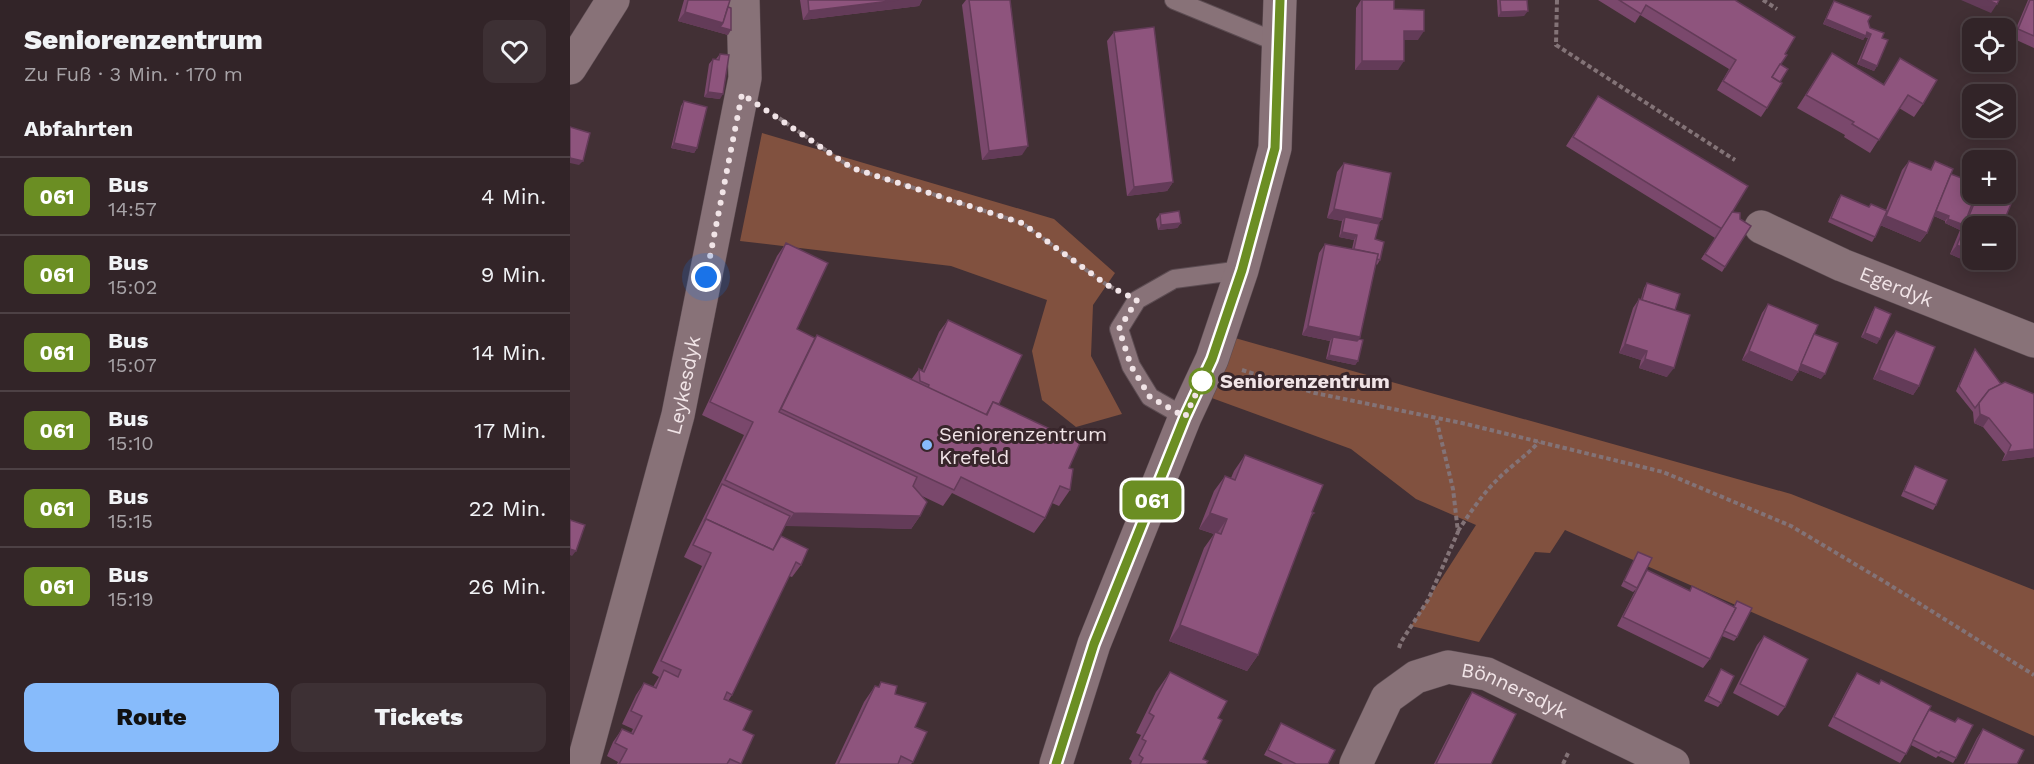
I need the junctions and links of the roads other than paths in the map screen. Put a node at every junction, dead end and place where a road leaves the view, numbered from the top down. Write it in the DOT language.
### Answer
graph roads {
  1 [pos="613,0"];
  2 [pos="743,0"];
  3 [pos="1174,0"];
  4 [pos="1280,0"];
  5 [pos="1279,43"];
  6 [pos="570,68"];
  7 [pos="1761,227"];
  8 [pos="1242,270"];
  9 [pos="2034,342"];
  10 [pos="1185,417"];
  11 [pos="583,764"];
  12 [pos="1056,764"];
  13 [pos="1356,764"];
  14 [pos="1673,764"];
  1 -- 6 [label="street"];
  2 -- 11 [label="street, Leykesdyk"];
  3 -- 5 [label="lane"];
  4 -- 5 [label="street"];
  5 -- 8 [label="street"];
  7 -- 9 [label="street, Egerdyk"];
  8 -- 10 [label="street"];
  8 -- 10 [label="lane"];
  10 -- 12 [label="street"];
  13 -- 14 [label="street, Bönnersdyk"];
}
